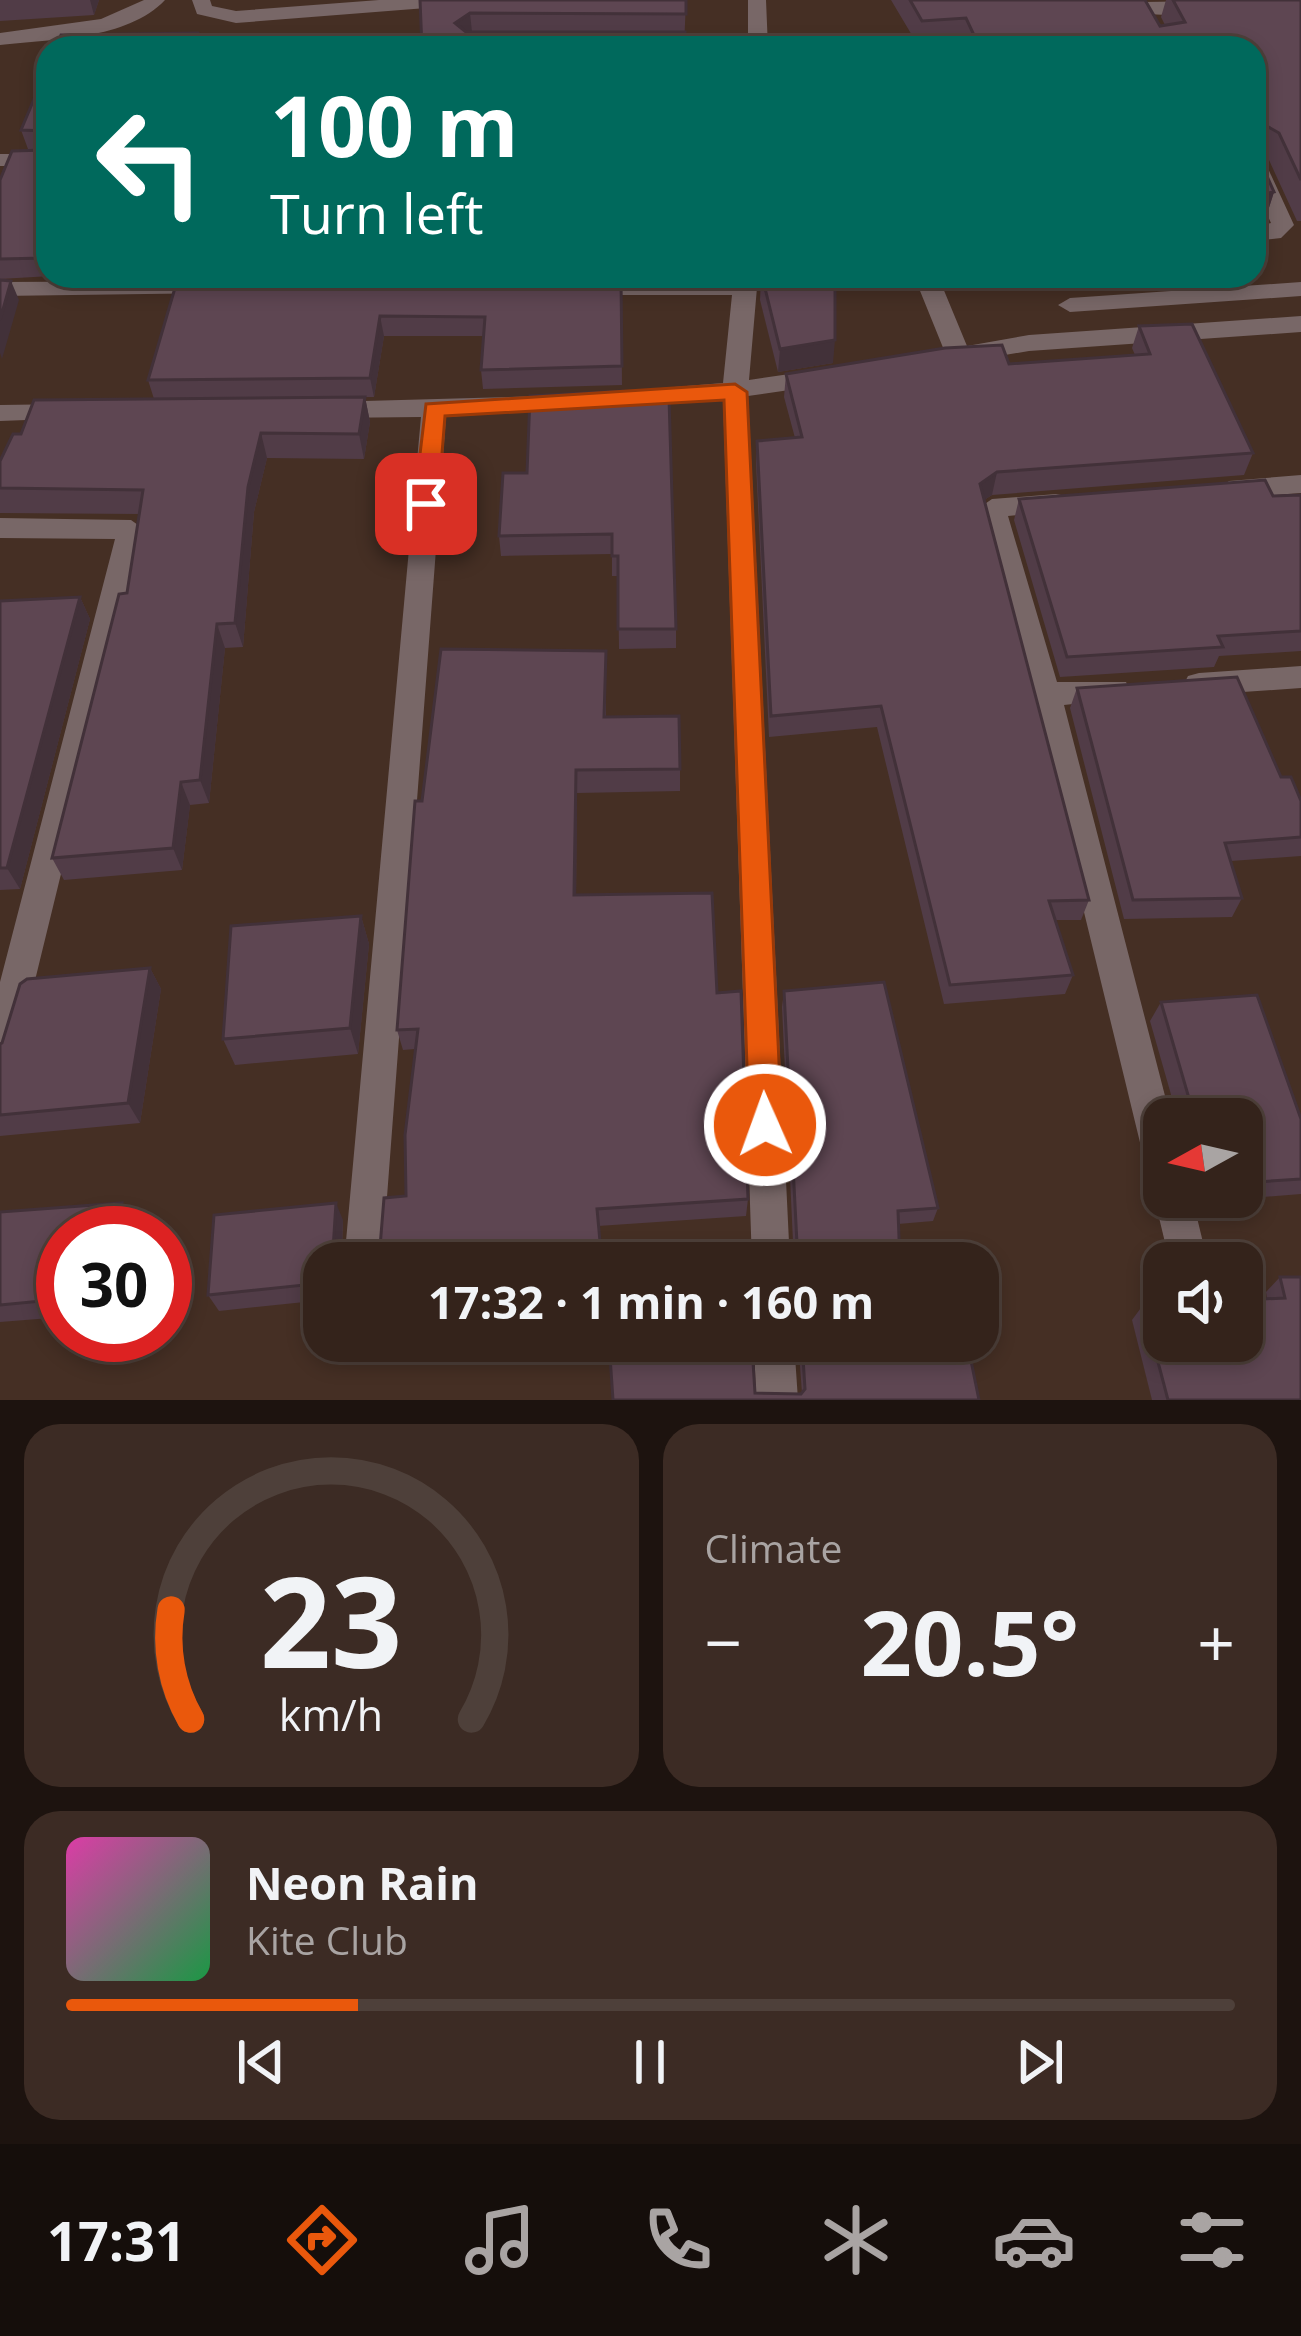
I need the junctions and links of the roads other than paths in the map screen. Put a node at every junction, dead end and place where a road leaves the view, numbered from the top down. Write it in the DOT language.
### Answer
graph roads {
  1 [pos="156,0"];
  2 [pos="201,0"];
  3 [pos="452,0"];
  4 [pos="757,0"];
  5 [pos="1140,4"];
  6 [pos="1224,4"];
  7 [pos="1153,28"];
  8 [pos="758,36"];
  9 [pos="0,39"];
  10 [pos="0,160"];
  11 [pos="36,160"];
  12 [pos="1266,189"];
  13 [pos="1266,233"];
  14 [pos="242,288"];
  15 [pos="745,288"];
  16 [pos="929,288"];
  17 [pos="1064,288"];
  18 [pos="0,289"];
  19 [pos="1301,289"];
  20 [pos="1070,305"];
  21 [pos="1301,324"];
  22 [pos="1081,340"];
  23 [pos="851,372"];
  24 [pos="735,392"];
  25 [pos="308,410"];
  26 [pos="434,410"];
  27 [pos="95,412"];
  28 [pos="13,420"];
  29 [pos="1301,484"];
  30 [pos="1206,491"];
  31 [pos="1087,500"];
  32 [pos="0,528"];
  33 [pos="1301,677"];
  34 [pos="1046,694"];
  35 [pos="0,1050"];
  36 [pos="1148,1098"];
  37 [pos="365,1242"];
  38 [pos="770,1242"];
  39 [pos="775,1362"];
  40 [pos="776,1400"];
  1 -- 9 [label="street"];
  2 -- 3 [label="street"];
  4 -- 8 [label="street"];
  5 -- 6 [label="street"];
  5 -- 7 [label="street"];
  10 -- 11 [label="street"];
  12 -- 13 [label="street"];
  14 -- 18 [label="street"];
  15 -- 24 [label="street"];
  16 -- 22 [label="street"];
  17 -- 20 [label="street"];
  19 -- 20 [label="street"];
  20 -- 22 [label="street"];
  21 -- 22 [label="street"];
  23 -- 24 [label="street"];
  24 -- 26 [label="street"];
  24 -- 38 [label="street"];
  25 -- 26 [label="street"];
  26 -- 37 [label="street"];
  27 -- 28 [label="street"];
  29 -- 30 [label="street"];
  31 -- 34 [label="street"];
  32 -- 35 [label="street"];
  33 -- 34 [label="street"];
  34 -- 36 [label="street"];
  39 -- 40 [label="street"];
}
